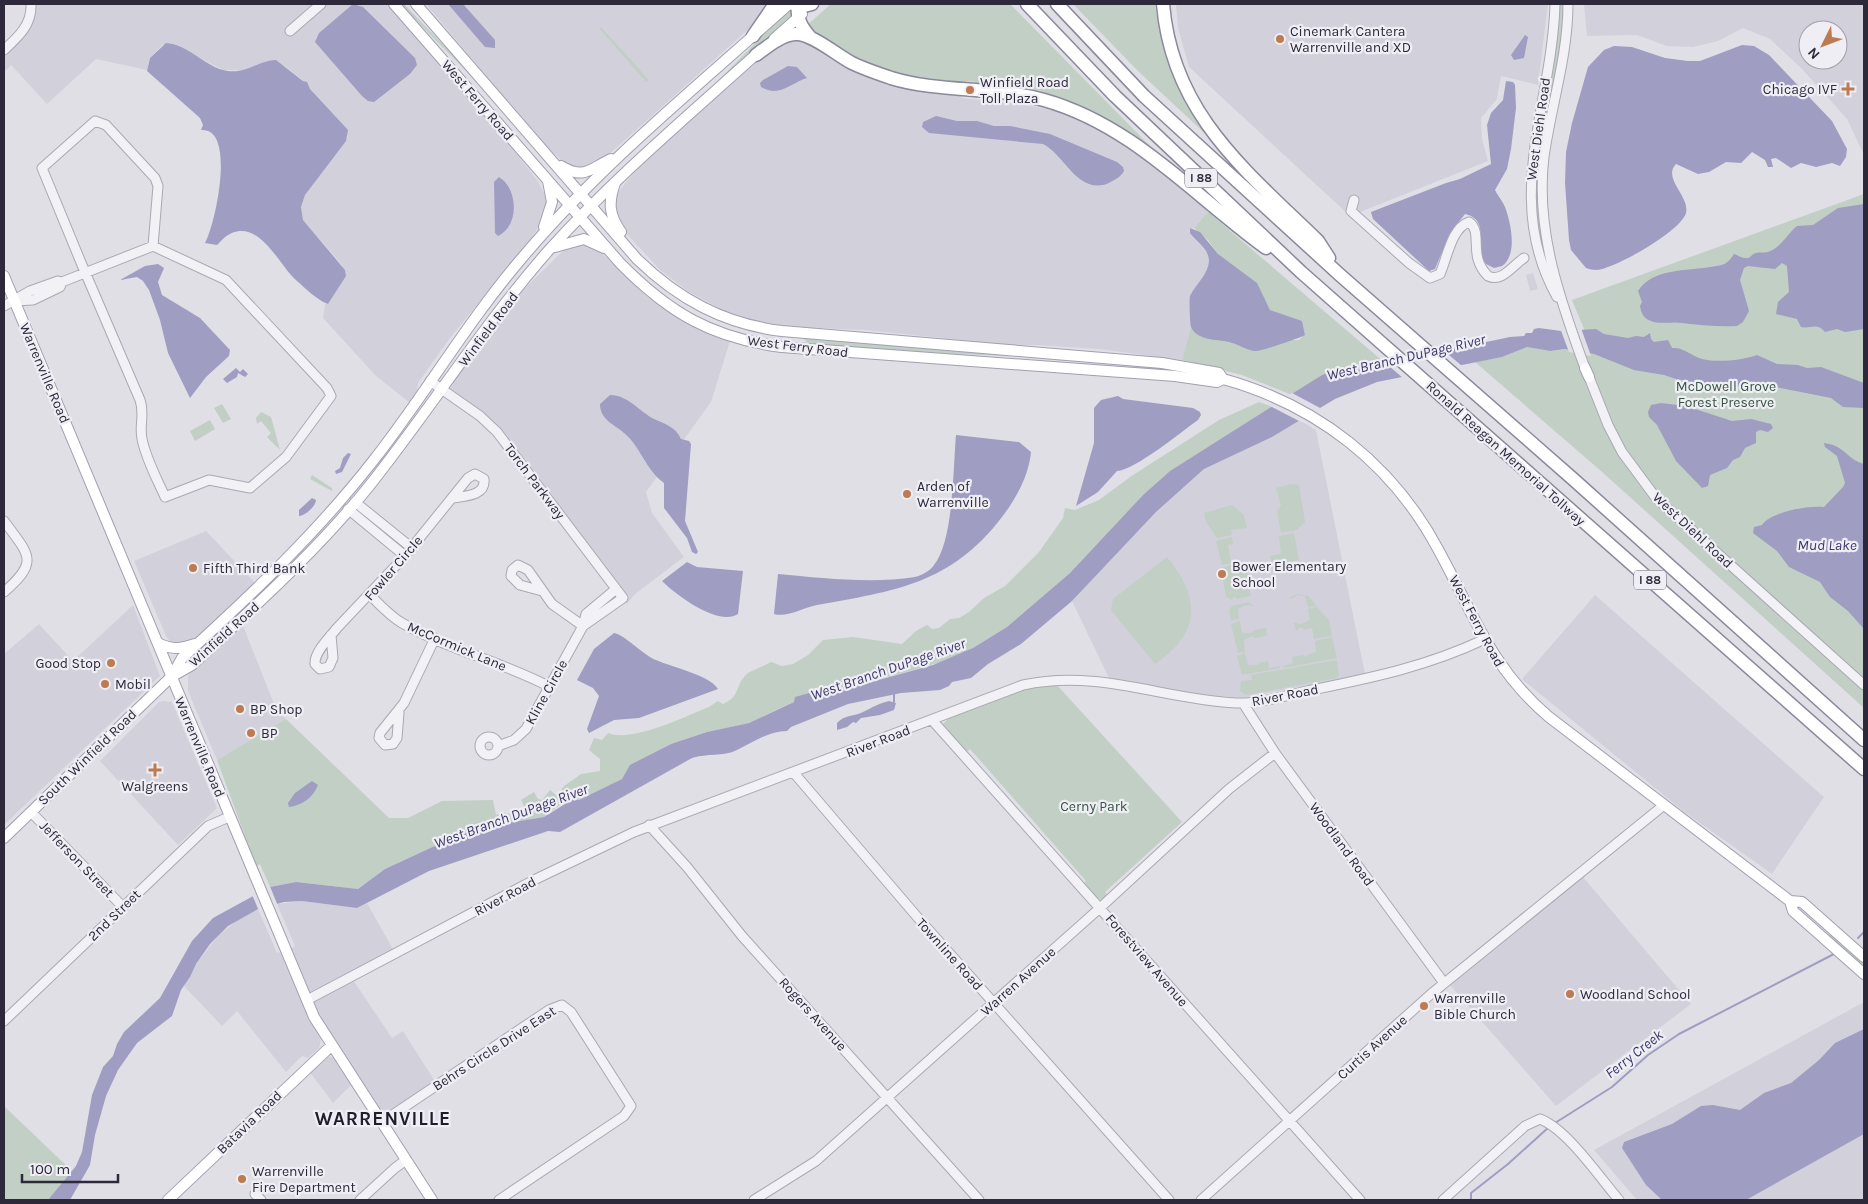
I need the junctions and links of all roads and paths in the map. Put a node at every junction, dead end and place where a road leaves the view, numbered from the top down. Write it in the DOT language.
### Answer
graph roads {
  1 [pos="31,4"];
  2 [pos="321,4"];
  3 [pos="394,4"];
  4 [pos="416,4"];
  5 [pos="775,4"];
  6 [pos="812,4"];
  7 [pos="1026,4"];
  8 [pos="1056,4"];
  9 [pos="1163,4"];
  10 [pos="1555,4"];
  11 [pos="1568,4"];
  12 [pos="795,7"];
  13 [pos="290,31"];
  14 [pos="753,36"];
  15 [pos="812,38"];
  16 [pos="4,50"];
  17 [pos="756,55"];
  18 [pos="623,153"];
  19 [pos="553,162"];
  20 [pos="548,180"];
  21 [pos="615,182"];
  22 [pos="580,194"];
  23 [pos="1354,200"];
  24 [pos="569,205"];
  25 [pos="590,206"];
  26 [pos="580,217"];
  27 [pos="541,236"];
  28 [pos="153,246"];
  29 [pos="549,250"];
  30 [pos="608,250"];
  31 [pos="1524,258"];
  32 [pos="637,259"];
  33 [pos="85,272"];
  34 [pos="1301,272"];
  35 [pos="1340,275"];
  36 [pos="4,276"];
  37 [pos="15,301"];
  38 [pos="4,306"];
  39 [pos="1563,308"];
  40 [pos="1223,379"];
  41 [pos="430,381"];
  42 [pos="442,390"];
  43 [pos="453,498"];
  44 [pos="352,506"];
  45 [pos="4,521"];
  46 [pos="412,548"];
  47 [pos="405,556"];
  48 [pos="616,589"];
  49 [pos="542,591"];
  50 [pos="4,592"];
  51 [pos="370,595"];
  52 [pos="623,598"];
  53 [pos="583,626"];
  54 [pos="331,635"];
  55 [pos="435,638"];
  56 [pos="1485,639"];
  57 [pos="158,643"];
  58 [pos="199,643"];
  59 [pos="171,677"];
  60 [pos="1864,685"];
  61 [pos="550,687"];
  62 [pos="1243,703"];
  63 [pos="399,713"];
  64 [pos="932,720"];
  65 [pos="1864,740"];
  66 [pos="498,746"];
  67 [pos="1275,753"];
  68 [pos="1864,769"];
  69 [pos="794,772"];
  70 [pos="1664,805"];
  71 [pos="31,812"];
  72 [pos="230,817"];
  73 [pos="650,825"];
  74 [pos="4,838"];
  75 [pos="1790,901"];
  76 [pos="123,907"];
  77 [pos="1101,907"];
  78 [pos="1864,957"];
  79 [pos="1864,974"];
  80 [pos="1444,983"];
  81 [pos="307,1000"];
  82 [pos="993,1002"];
  83 [pos="4,1021"];
  84 [pos="331,1046"];
  85 [pos="888,1097"];
  86 [pos="1289,1120"];
  87 [pos="382,1122"];
  88 [pos="406,1160"];
  89 [pos="168,1200"];
  90 [pos="360,1200"];
  91 [pos="432,1200"];
  92 [pos="499,1200"];
  93 [pos="754,1200"];
  94 [pos="979,1200"];
  95 [pos="1169,1200"];
  96 [pos="1201,1200"];
  97 [pos="1360,1200"];
  98 [pos="1443,1200"];
  99 [pos="1619,1200"];
  1 -- 16 [label="street"];
  2 -- 13 [label="street"];
  3 -- 20 [label="main road, West Ferry Road"];
  4 -- 19 [label="main road, West Ferry Road"];
  5 -- 14 [label="highway"];
  6 -- 12 [label="highway"];
  7 -- 34 [label="highway, Ronald Reagan Memorial Tollway / I 88"];
  8 -- 35 [label="highway, Ronald Reagan Memorial Tollway / I 88"];
  9 -- 35 [label="highway"];
  10 -- 39 [label="street, West Diehl Road"];
  11 -- 39 [label="street, West Diehl Road"];
  12 -- 14 [label="main road, Winfield Road"];
  12 -- 15 [label="highway"];
  12 -- 17 [label="main road, Winfield Road"];
  14 -- 18 [label="main road, Winfield Road"];
  15 -- 17 [label="highway"];
  15 -- 34 [label="highway"];
  17 -- 21 [label="main road, Winfield Road"];
  18 -- 19 [label="main road"];
  18 -- 22 [label="main road, Winfield Road"];
  19 -- 22 [label="main road, West Ferry Road"];
  20 -- 24 [label="main road, West Ferry Road"];
  20 -- 27 [label="main road"];
  21 -- 25 [label="main road, Winfield Road"];
  21 -- 32 [label="main road"];
  22 -- 24 [label="main road, Winfield Road"];
  22 -- 25 [label="main road, West Ferry Road"];
  23 -- 31 [label="street"];
  24 -- 26 [label="main road, West Ferry Road"];
  24 -- 27 [label="main road, Winfield Road"];
  25 -- 26 [label="main road, Winfield Road"];
  25 -- 32 [label="main road, West Ferry Road"];
  26 -- 29 [label="main road, Winfield Road"];
  26 -- 30 [label="main road, West Ferry Road"];
  27 -- 41 [label="main road, Winfield Road"];
  28 -- 33 [label="street"];
  28 -- 33 [label="street"];
  28 -- 33 [label="street"];
  29 -- 30 [label="main road"];
  29 -- 42 [label="main road, Winfield Road"];
  30 -- 40 [label="main road, West Ferry Road"];
  32 -- 40 [label="main road, West Ferry Road"];
  33 -- 37 [label="street"];
  34 -- 68 [label="highway, Ronald Reagan Memorial Tollway / I 88"];
  35 -- 65 [label="highway, Ronald Reagan Memorial Tollway / I 88"];
  36 -- 37 [label="main road, Warrenville Road"];
  37 -- 38 [label="street"];
  37 -- 57 [label="main road, Warrenville Road"];
  39 -- 60 [label="street, West Diehl Road"];
  40 -- 56 [label="main road, West Ferry Road"];
  41 -- 42 [label="street, Torch Parkway"];
  41 -- 58 [label="main road, Winfield Road"];
  42 -- 44 [label="main road, Winfield Road"];
  42 -- 48 [label="street, Torch Parkway"];
  43 -- 46 [label="street, Fowler Circle"];
  44 -- 46 [label="street"];
  44 -- 47 [label="street"];
  44 -- 59 [label="main road, Winfield Road"];
  45 -- 50 [label="street"];
  46 -- 47 [label="street, Fowler Circle"];
  47 -- 51 [label="street, Fowler Circle"];
  48 -- 52 [label="street, Torch Parkway"];
  48 -- 53 [label="street, Kline Circle"];
  49 -- 53 [label="street"];
  51 -- 54 [label="street, Fowler Circle"];
  51 -- 55 [label="street, McCormick Lane"];
  52 -- 53 [label="street, Kline Circle"];
  53 -- 61 [label="street, Kline Circle"];
  55 -- 61 [label="street, McCormick Lane"];
  55 -- 63 [label="street"];
  56 -- 62 [label="street, River Road"];
  56 -- 70 [label="main road, West Ferry Road"];
  57 -- 58 [label="main road"];
  57 -- 59 [label="main road, Warrenville Road"];
  58 -- 59 [label="main road, Winfield Road"];
  59 -- 71 [label="main road, South Winfield Road"];
  59 -- 72 [label="main road, Warrenville Road"];
  61 -- 66 [label="street, Kline Circle"];
  62 -- 64 [label="street, River Road"];
  62 -- 67 [label="street, Woodland Road"];
  64 -- 69 [label="street, River Road"];
  64 -- 77 [label="street, Forestview Avenue"];
  67 -- 77 [label="street, Warren Avenue"];
  67 -- 80 [label="street, Woodland Road"];
  69 -- 73 [label="street, River Road"];
  69 -- 82 [label="street, Townline Road"];
  70 -- 75 [label="main road, West Ferry Road"];
  70 -- 80 [label="street, Curtis Avenue"];
  71 -- 74 [label="main road, South Winfield Road"];
  71 -- 76 [label="street, Jefferson Street"];
  72 -- 76 [label="street, 2nd Street"];
  72 -- 81 [label="main road, Warrenville Road"];
  73 -- 81 [label="street, River Road"];
  73 -- 85 [label="street, Rogers Avenue"];
  75 -- 78 [label="main road, West Ferry Road"];
  75 -- 79 [label="main road, West Ferry Road"];
  76 -- 83 [label="street, 2nd Street"];
  77 -- 82 [label="street, Warren Avenue"];
  77 -- 86 [label="street, Forestview Avenue"];
  80 -- 86 [label="street, Curtis Avenue"];
  81 -- 84 [label="main road, Warrenville Road"];
  82 -- 85 [label="street, Warren Avenue"];
  82 -- 95 [label="street, Townline Road"];
  84 -- 87 [label="main road, Warrenville Road"];
  84 -- 89 [label="main road, Batavia Road"];
  85 -- 93 [label="street, Warren Avenue"];
  85 -- 94 [label="street, Rogers Avenue"];
  86 -- 96 [label="street, Curtis Avenue"];
  86 -- 97 [label="street, Forestview Avenue"];
  87 -- 88 [label="main road, Warrenville Road"];
  87 -- 92 [label="street, Behrs Circle Drive East"];
  88 -- 90 [label="street"];
  88 -- 91 [label="main road, Warrenville Road"];
  98 -- 99 [label="street"];
}
